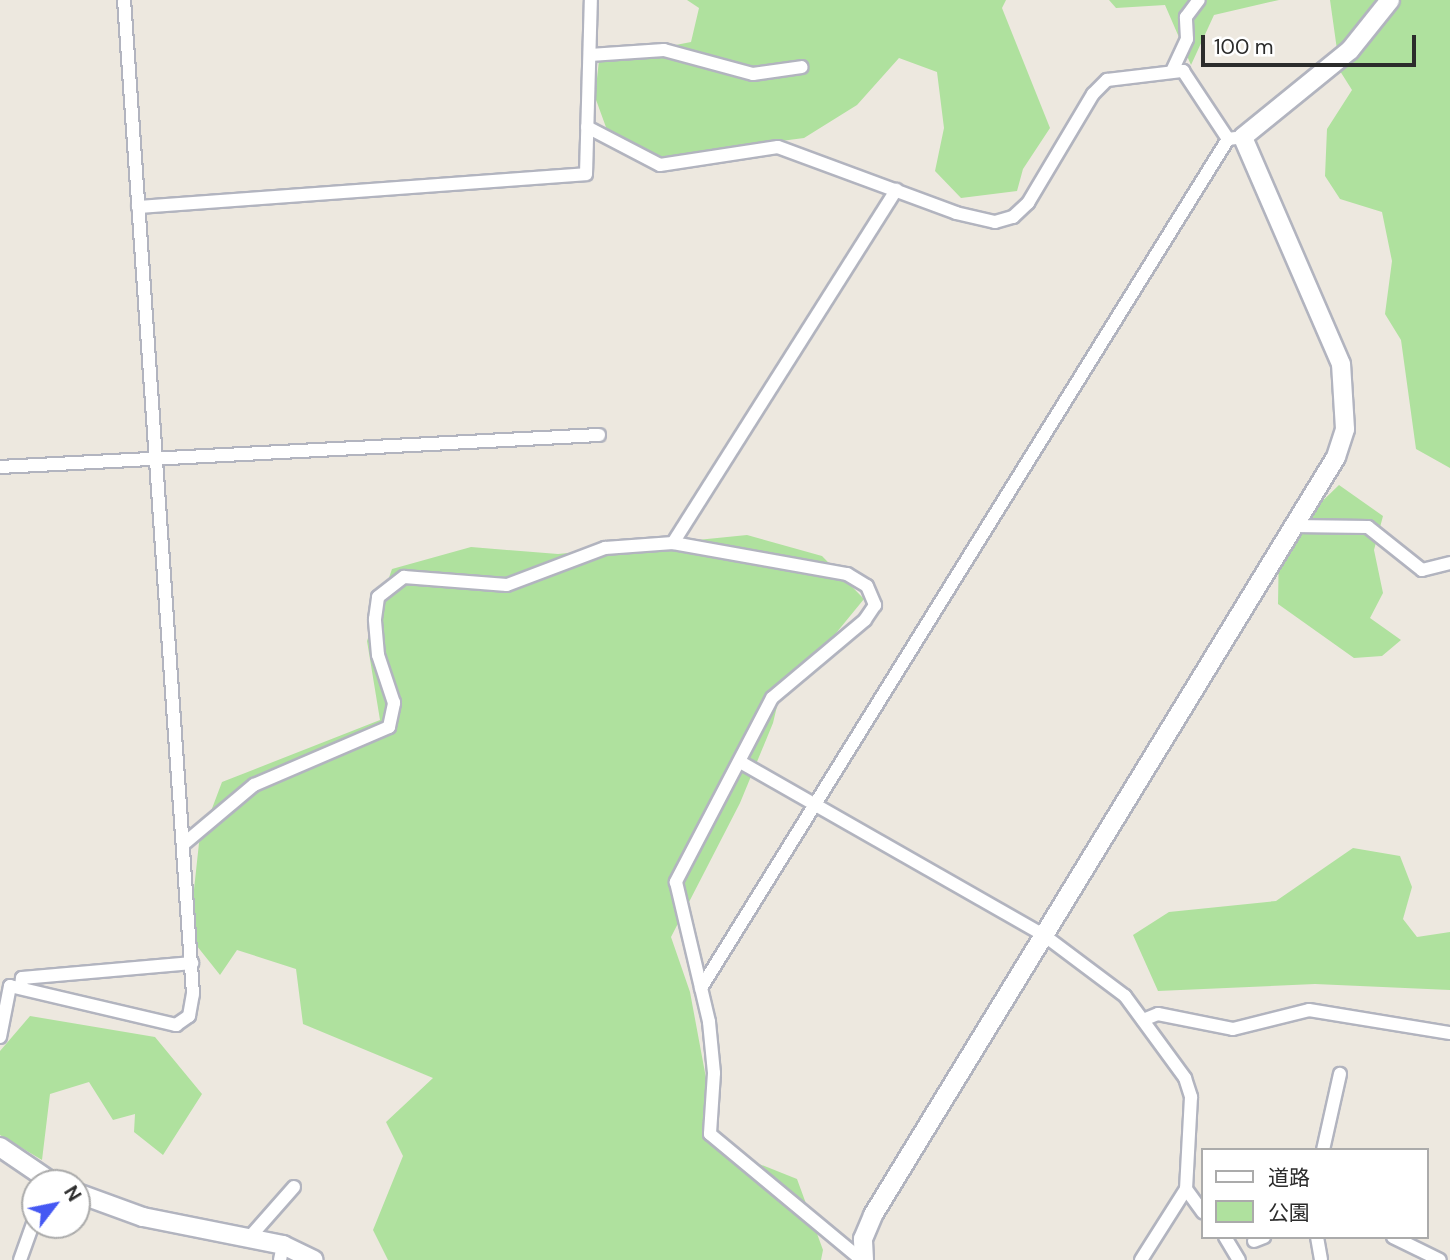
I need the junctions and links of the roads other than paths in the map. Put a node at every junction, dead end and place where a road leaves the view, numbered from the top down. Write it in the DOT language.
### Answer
graph roads {
  1 [pos="124,0"];
  2 [pos="591,0"];
  3 [pos="1199,0"];
  4 [pos="1390,0"];
  5 [pos="590,55"];
  6 [pos="802,67"];
  7 [pos="1172,69"];
  8 [pos="587,127"];
  9 [pos="1236,138"];
  10 [pos="896,190"];
  11 [pos="138,207"];
  12 [pos="599,435"];
  13 [pos="156,459"];
  14 [pos="0,467"];
  15 [pos="1294,526"];
  16 [pos="673,543"];
  17 [pos="1450,563"];
  18 [pos="742,763"];
  19 [pos="815,804"];
  20 [pos="186,842"];
  21 [pos="1045,936"];
  22 [pos="192,963"];
  23 [pos="10,986"];
  24 [pos="701,988"];
  25 [pos="1143,1020"];
  26 [pos="1450,1033"];
  27 [pos="0,1037"];
  28 [pos="1340,1074"];
  29 [pos="0,1147"];
  30 [pos="1323,1148"];
  31 [pos="31,1169"];
  32 [pos="294,1187"];
  33 [pos="1186,1189"];
  34 [pos="91,1198"];
  35 [pos="1202,1211"];
  36 [pos="249,1238"];
  37 [pos="28,1239"];
  38 [pos="1226,1239"];
  39 [pos="1317,1239"];
  40 [pos="1397,1239"];
  41 [pos="282,1253"];
  42 [pos="20,1260"];
  43 [pos="314,1260"];
  44 [pos="863,1260"];
  45 [pos="1142,1260"];
  46 [pos="1239,1260"];
  47 [pos="1321,1260"];
  48 [pos="1440,1260"];
  1 -- 11 [label="street"];
  2 -- 5 [label="street"];
  3 -- 7 [label="street"];
  4 -- 9 [label="street"];
  5 -- 6 [label="street"];
  5 -- 8 [label="street"];
  7 -- 9 [label="street"];
  7 -- 10 [label="street"];
  8 -- 10 [label="street"];
  8 -- 11 [label="street"];
  9 -- 15 [label="street"];
  9 -- 19 [label="street"];
  10 -- 16 [label="street"];
  11 -- 13 [label="street"];
  12 -- 13 [label="street"];
  13 -- 14 [label="street"];
  13 -- 20 [label="street"];
  15 -- 17 [label="street"];
  15 -- 21 [label="street"];
  16 -- 18 [label="street"];
  16 -- 20 [label="street"];
  18 -- 19 [label="street"];
  18 -- 24 [label="street"];
  19 -- 21 [label="street"];
  19 -- 24 [label="street"];
  20 -- 22 [label="street"];
  21 -- 25 [label="street"];
  21 -- 44 [label="street"];
  22 -- 23 [label="street"];
  22 -- 23 [label="street"];
  23 -- 27 [label="street"];
  24 -- 44 [label="street"];
  25 -- 26 [label="street"];
  25 -- 33 [label="street"];
  28 -- 30 [label="street"];
  29 -- 31 [label="street"];
  32 -- 36 [label="street"];
  33 -- 35 [label="street"];
  33 -- 45 [label="street"];
  34 -- 36 [label="street"];
  36 -- 41 [label="street"];
  37 -- 42 [label="street"];
  38 -- 46 [label="street"];
  39 -- 47 [label="street"];
  40 -- 48 [label="street"];
  41 -- 43 [label="street"];
}
